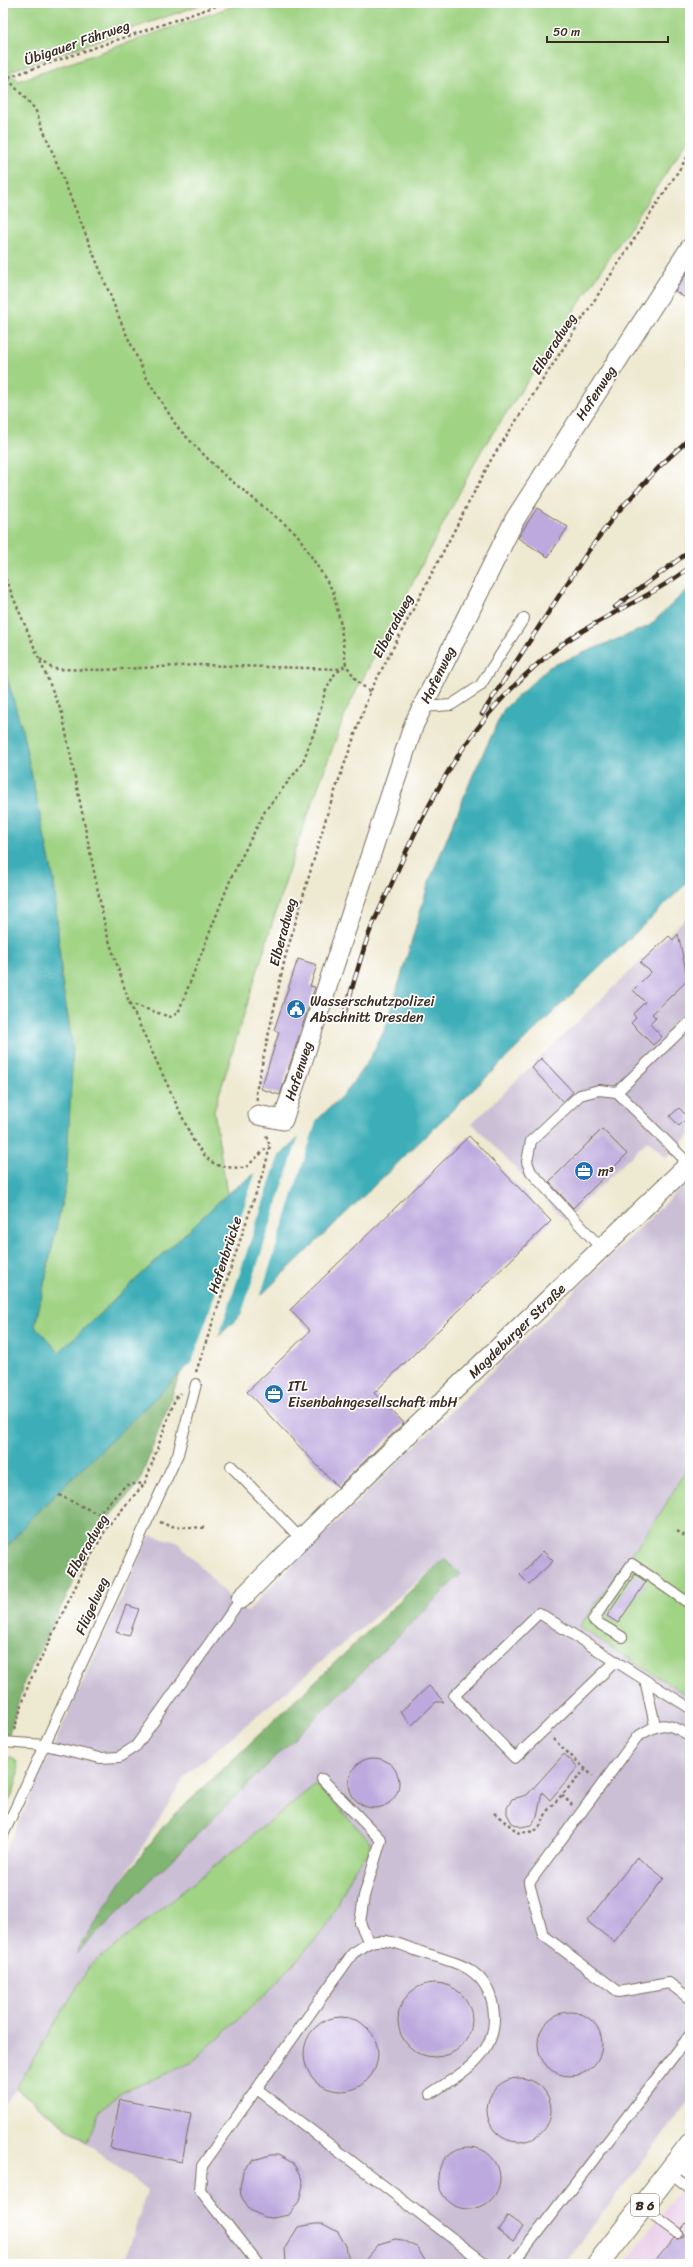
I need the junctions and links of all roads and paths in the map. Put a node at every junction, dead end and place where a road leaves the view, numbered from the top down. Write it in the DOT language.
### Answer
graph roads {
  1 [pos="225,3"];
  2 [pos="3,68"];
  3 [pos="4,78"];
  4 [pos="690,153"];
  5 [pos="690,248"];
  6 [pos="3,573"];
  7 [pos="524,618"];
  8 [pos="39,659"];
  9 [pos="346,665"];
  10 [pos="342,669"];
  11 [pos="370,692"];
  12 [pos="423,707"];
  13 [pos="129,1002"];
  14 [pos="690,1022"];
  15 [pos="616,1092"];
  16 [pos="258,1115"];
  17 [pos="270,1146"];
  18 [pos="689,1164"];
  19 [pos="602,1249"];
  20 [pos="194,1381"];
  21 [pos="184,1388"];
  22 [pos="231,1466"];
  23 [pos="145,1483"];
  24 [pos="59,1495"];
  25 [pos="148,1518"];
  26 [pos="207,1528"];
  27 [pos="677,1531"];
  28 [pos="301,1539"];
  29 [pos="690,1539"];
  30 [pos="241,1599"];
  31 [pos="690,1604"];
  32 [pos="622,1637"];
  33 [pos="616,1661"];
  34 [pos="645,1680"];
  35 [pos="690,1708"];
  36 [pos="655,1725"];
  37 [pos="544,1730"];
  38 [pos="690,1736"];
  39 [pos="7,1742"];
  40 [pos="45,1745"];
  41 [pos="585,1770"];
  42 [pos="322,1779"];
  43 [pos="603,1785"];
  44 [pos="494,1814"];
  45 [pos="3,1835"];
  46 [pos="369,1943"];
  47 [pos="690,1999"];
  48 [pos="690,2035"];
  49 [pos="257,2089"];
  50 [pos="430,2094"];
  51 [pos="690,2145"];
  52 [pos="678,2170"];
  53 [pos="690,2188"];
  54 [pos="643,2207"];
  55 [pos="678,2233"];
  56 [pos="258,2264"];
  57 [pos="486,2264"];
  58 [pos="512,2264"];
  59 [pos="598,2264"];
  1 -- 3 [label="path, Übigauer Fährweg"];
  2 -- 3 [label="path"];
  3 -- 9 [label="path"];
  4 -- 11 [label="path, Elberadweg"];
  5 -- 12 [label="street, Hafenweg"];
  6 -- 8 [label="path"];
  7 -- 12 [label="lane"];
  8 -- 10 [label="path"];
  8 -- 13 [label="path"];
  9 -- 10 [label="path"];
  9 -- 11 [label="path"];
  10 -- 13 [label="path"];
  11 -- 16 [label="path, Elberadweg"];
  12 -- 16 [label="street, Hafenweg"];
  13 -- 17 [label="path"];
  14 -- 15 [label="lane"];
  15 -- 18 [label="lane"];
  15 -- 19 [label="lane"];
  16 -- 17 [label="path, Elberadweg"];
  17 -- 20 [label="path, Hafenbrücke"];
  18 -- 19 [label="street, Magdeburger Straße"];
  19 -- 28 [label="street, Magdeburger Straße"];
  20 -- 25 [label="lane, Flügelweg"];
  21 -- 23 [label="path, Elberadweg"];
  22 -- 28 [label="lane"];
  23 -- 24 [label="path"];
  23 -- 39 [label="path, Elberadweg"];
  25 -- 26 [label="path"];
  25 -- 40 [label="lane, Flügelweg"];
  27 -- 29 [label="path"];
  28 -- 30 [label="street, Magdeburger Straße"];
  30 -- 40 [label="lane"];
  31 -- 32 [label="lane"];
  33 -- 34 [label="lane"];
  33 -- 37 [label="lane"];
  33 -- 37 [label="lane"];
  34 -- 35 [label="lane"];
  34 -- 36 [label="lane"];
  36 -- 38 [label="lane"];
  36 -- 43 [label="lane"];
  37 -- 41 [label="path"];
  39 -- 40 [label="lane"];
  40 -- 45 [label="lane, Flügelweg"];
  41 -- 43 [label="path"];
  41 -- 44 [label="path"];
  42 -- 46 [label="lane"];
  43 -- 47 [label="lane"];
  46 -- 49 [label="lane"];
  46 -- 50 [label="lane"];
  48 -- 58 [label="lane"];
  49 -- 56 [label="lane"];
  49 -- 57 [label="lane"];
  51 -- 52 [label="main road, B 6"];
  52 -- 53 [label="lane"];
  52 -- 54 [label="main road, B 6"];
  54 -- 55 [label="lane"];
  54 -- 59 [label="main road, B 6"];
}
